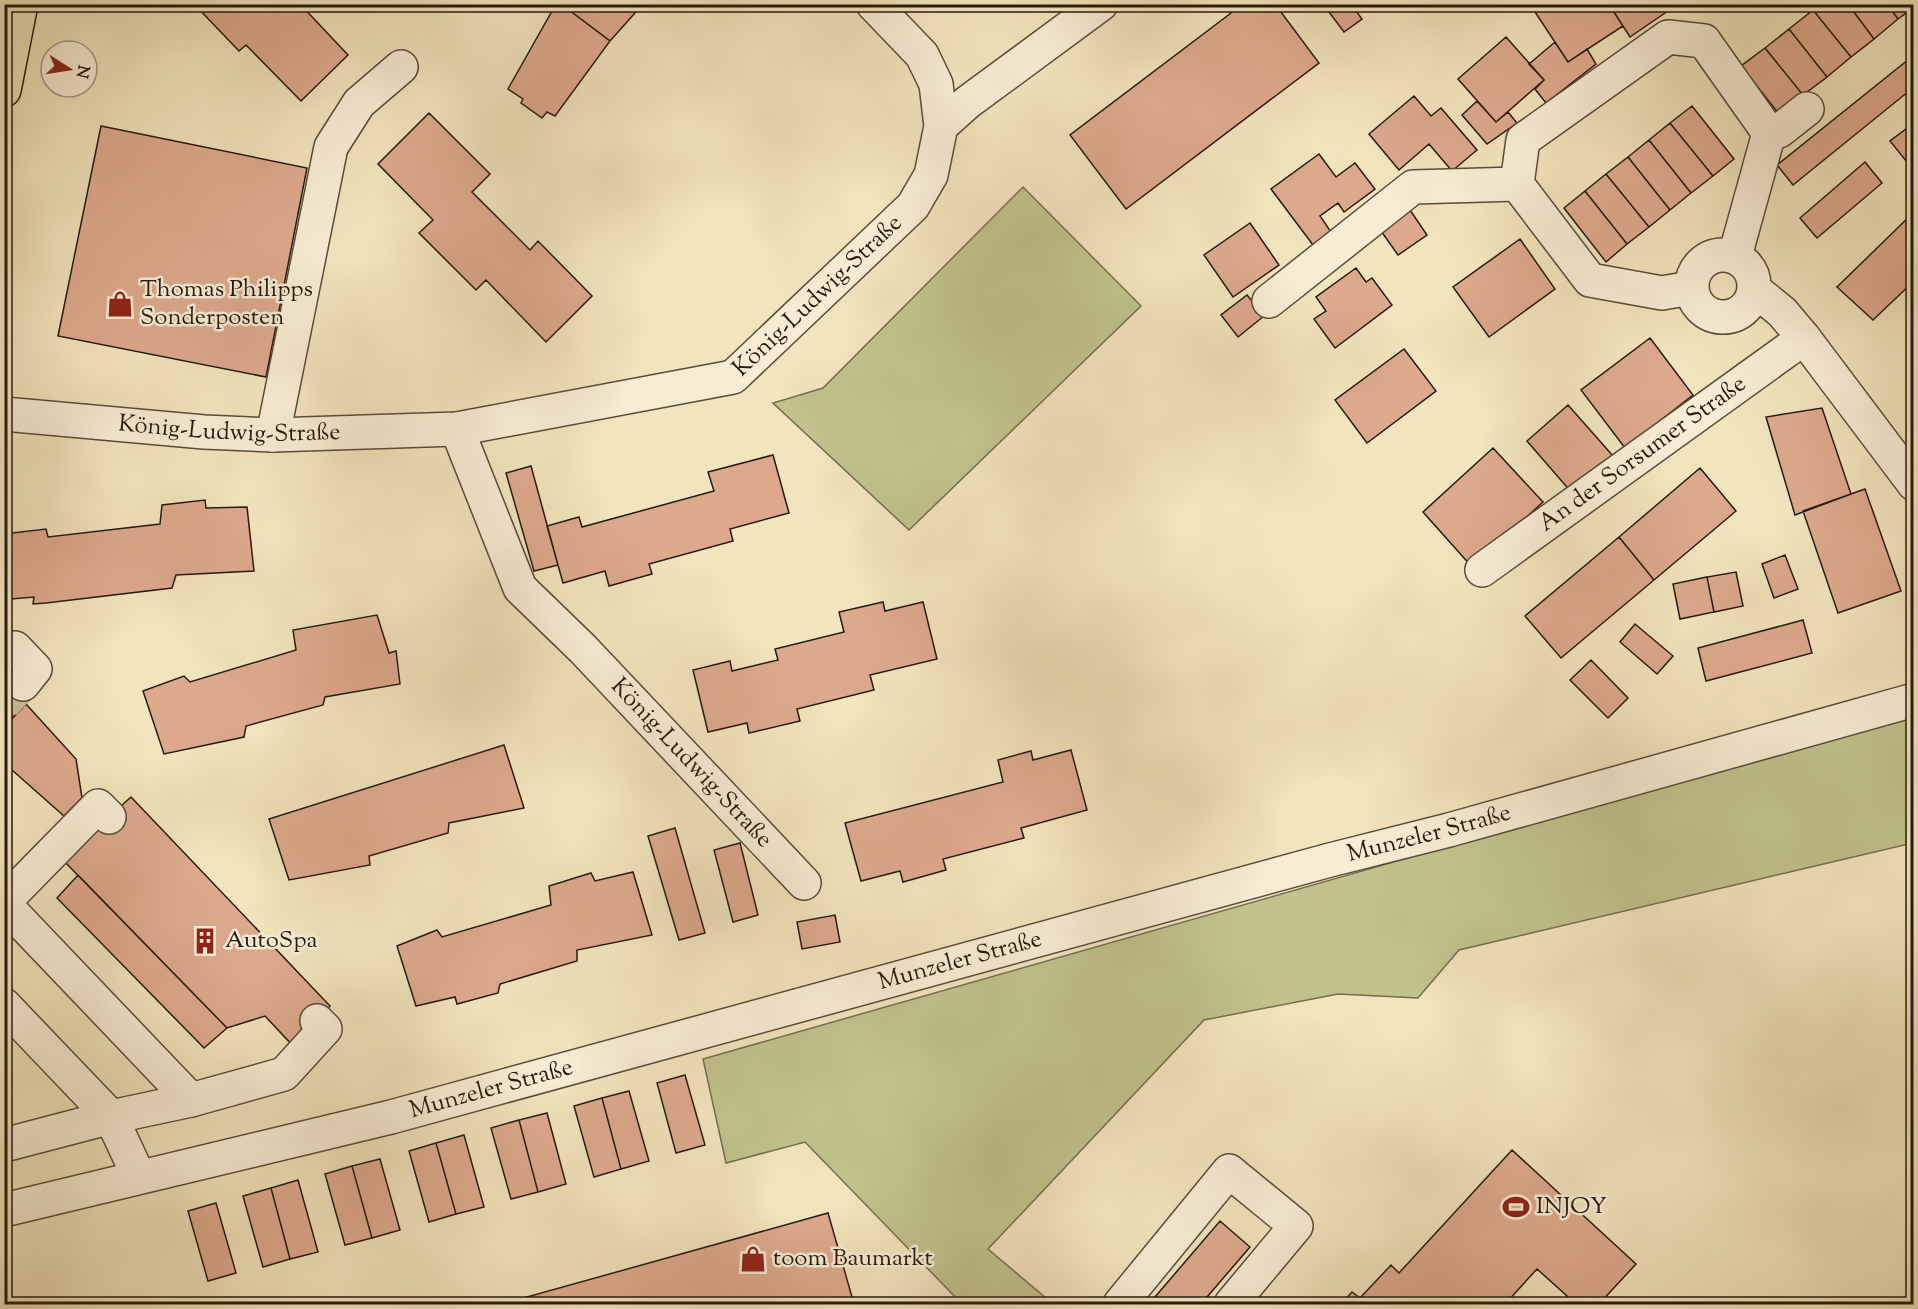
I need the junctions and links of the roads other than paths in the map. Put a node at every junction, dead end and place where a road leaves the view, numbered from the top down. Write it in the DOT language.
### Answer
graph roads {
  1 [pos="21,4"];
  2 [pos="873,4"];
  3 [pos="1101,4"];
  4 [pos="401,67"];
  5 [pos="4,90"];
  6 [pos="1807,109"];
  7 [pos="941,126"];
  8 [pos="1769,133"];
  9 [pos="1517,184"];
  10 [pos="1735,256"];
  11 [pos="1691,288"];
  12 [pos="1755,290"];
  13 [pos="1269,301"];
  14 [pos="1804,338"];
  15 [pos="4,414"];
  16 [pos="457,429"];
  17 [pos="273,435"];
  18 [pos="1914,484"];
  19 [pos="1482,570"];
  20 [pos="1914,700"];
  21 [pos="109,817"];
  22 [pos="804,882"];
  23 [pos="4,903"];
  24 [pos="4,1005"];
  25 [pos="317,1022"];
  26 [pos="191,1100"];
  27 [pos="111,1117"];
  28 [pos="4,1145"];
  29 [pos="140,1177"];
  30 [pos="4,1210"];
  31 [pos="1120,1305"];
  32 [pos="1231,1305"];
  1 -- 5 [label="main road"];
  2 -- 7 [label="street, König-Ludwig-Straße"];
  3 -- 7 [label="street"];
  4 -- 17 [label="street"];
  6 -- 8 [label="street"];
  7 -- 16 [label="street, König-Ludwig-Straße"];
  8 -- 9 [label="street"];
  8 -- 10 [label="street"];
  9 -- 11 [label="street"];
  9 -- 13 [label="street"];
  10 -- 11 [label="street"];
  10 -- 12 [label="street"];
  11 -- 12 [label="street"];
  12 -- 14 [label="street"];
  14 -- 18 [label="street"];
  14 -- 19 [label="street, An der Sorsumer Straße"];
  15 -- 17 [label="street, König-Ludwig-Straße"];
  16 -- 17 [label="street, König-Ludwig-Straße"];
  16 -- 22 [label="street, König-Ludwig-Straße"];
  20 -- 29 [label="street, Munzeler Straße"];
  21 -- 23 [label="street"];
  23 -- 26 [label="street"];
  24 -- 27 [label="street"];
  25 -- 26 [label="street"];
  26 -- 27 [label="street"];
  27 -- 28 [label="street"];
  27 -- 29 [label="street"];
  29 -- 30 [label="street, Munzeler Straße"];
  31 -- 32 [label="street"];
}
